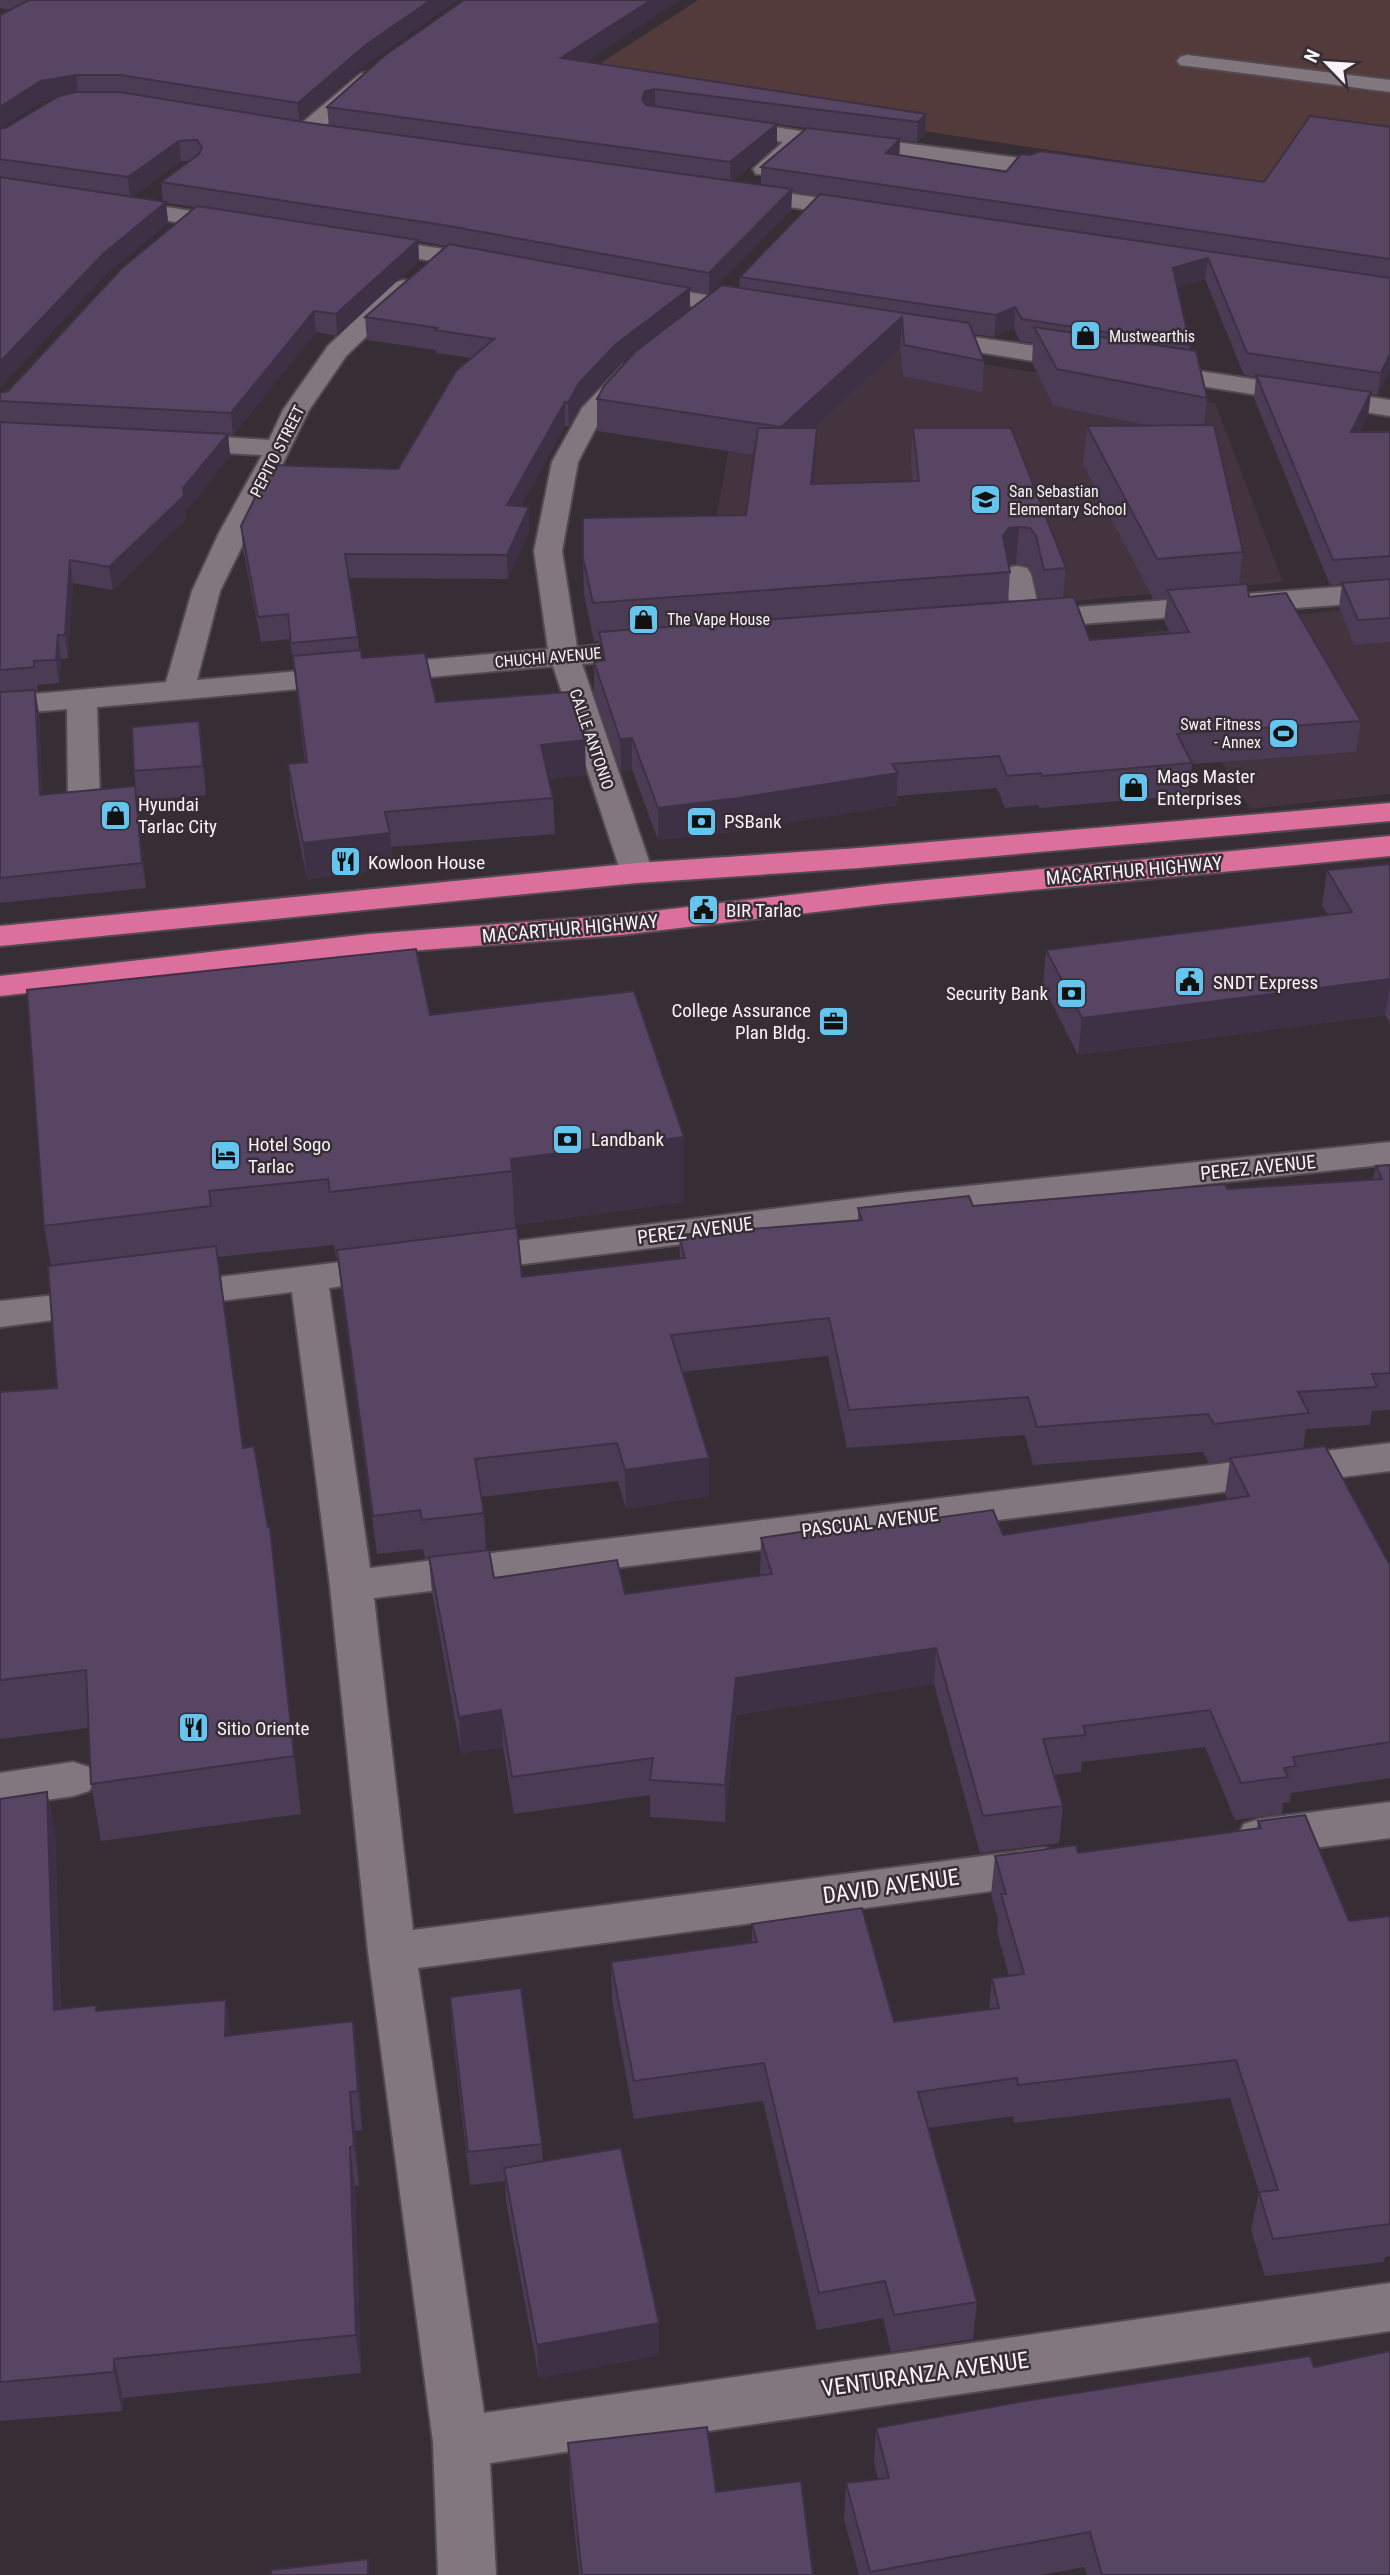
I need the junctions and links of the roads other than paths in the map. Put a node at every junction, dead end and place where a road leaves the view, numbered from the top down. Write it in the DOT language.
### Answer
graph roads {
  1 [pos="388,61"];
  2 [pos="1187,61"];
  3 [pos="1390,86"];
  4 [pos="708,124"];
  5 [pos="279,128"];
  6 [pos="305,132"];
  7 [pos="332,136"];
  8 [pos="802,138"];
  9 [pos="1028,166"];
  10 [pos="163,188"];
  11 [pos="94,202"];
  12 [pos="814,204"];
  13 [pos="134,209"];
  14 [pos="883,214"];
  15 [pos="191,218"];
  16 [pos="258,228"];
  17 [pos="787,231"];
  18 [pos="172,234"];
  19 [pos="338,240"];
  20 [pos="444,255"];
  21 [pos="512,268"];
  22 [pos="621,287"];
  23 [pos="725,295"];
  24 [pos="771,313"];
  25 [pos="686,328"];
  26 [pos="895,332"];
  27 [pos="656,351"];
  28 [pos="1101,364"];
  29 [pos="1129,368"];
  30 [pos="1390,408"];
  31 [pos="153,441"];
  32 [pos="279,448"];
  33 [pos="1017,574"];
  34 [pos="1390,592"];
  35 [pos="683,646"];
  36 [pos="564,655"];
  37 [pos="179,691"];
  38 [pos="82,699"];
  39 [pos="0,706"];
  40 [pos="84,801"];
  41 [pos="1390,812"];
  42 [pos="1390,846"];
  43 [pos="637,873"];
  44 [pos="0,936"];
  45 [pos="0,986"];
  46 [pos="1390,1153"];
  47 [pos="309,1279"];
  48 [pos="0,1314"];
  49 [pos="1390,1457"];
  50 [pos="351,1586"];
  51 [pos="74,1779"];
  52 [pos="0,1790"];
  53 [pos="1390,1820"];
  54 [pos="1224,1842"];
  55 [pos="1085,1861"];
  56 [pos="392,1952"];
  57 [pos="1390,2307"];
  58 [pos="461,2442"];
  59 [pos="467,2575"];
  1 -- 6 [label="street"];
  2 -- 3 [label="street"];
  4 -- 8 [label="street"];
  5 -- 6 [label="street"];
  6 -- 7 [label="street"];
  8 -- 9 [label="street"];
  8 -- 12 [label="street"];
  10 -- 13 [label="street"];
  11 -- 13 [label="street"];
  12 -- 14 [label="street"];
  12 -- 17 [label="street"];
  13 -- 15 [label="street"];
  15 -- 16 [label="street"];
  15 -- 18 [label="street"];
  19 -- 20 [label="street"];
  20 -- 21 [label="street"];
  20 -- 32 [label="street, PEPITO STREET"];
  22 -- 23 [label="street"];
  23 -- 24 [label="street"];
  23 -- 25 [label="street"];
  26 -- 28 [label="street"];
  27 -- 36 [label="street, CALLE ANTONIO"];
  29 -- 30 [label="street"];
  31 -- 32 [label="street"];
  32 -- 37 [label="street, PEPITO STREET"];
  33 -- 34 [label="street"];
  35 -- 36 [label="street, CHUCHI AVENUE"];
  36 -- 37 [label="street, CHUCHI AVENUE"];
  36 -- 43 [label="street, CALLE ANTONIO"];
  37 -- 38 [label="street, CHUCHI AVENUE"];
  38 -- 39 [label="street, CHUCHI AVENUE"];
  38 -- 40 [label="street"];
  41 -- 43 [label="highway, MACARTHUR HIGHWAY"];
  42 -- 45 [label="highway, MACARTHUR HIGHWAY"];
  43 -- 44 [label="highway, MACARTHUR HIGHWAY"];
  46 -- 47 [label="street, PEREZ AVENUE"];
  47 -- 48 [label="street, PEREZ AVENUE"];
  47 -- 50 [label="street"];
  49 -- 50 [label="street, PASCUAL AVENUE"];
  50 -- 56 [label="street"];
  51 -- 52 [label="street"];
  53 -- 54 [label="street"];
  55 -- 56 [label="street, DAVID AVENUE"];
  56 -- 58 [label="street"];
  57 -- 58 [label="street, VENTURANZA AVENUE"];
  58 -- 59 [label="street"];
}
